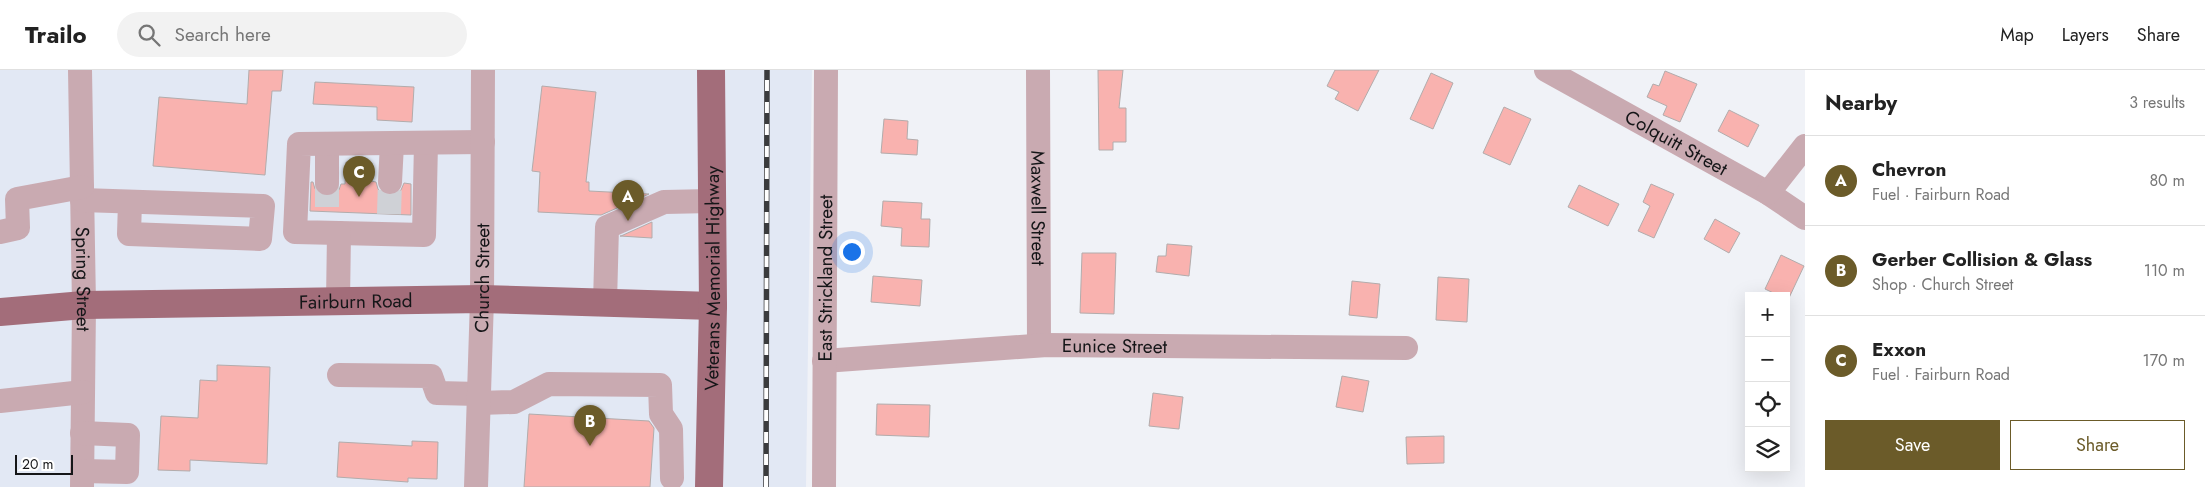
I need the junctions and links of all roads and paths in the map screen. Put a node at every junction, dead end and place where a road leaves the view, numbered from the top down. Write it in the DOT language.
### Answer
graph roads {
  1 [pos="80,70"];
  2 [pos="483,70"];
  3 [pos="711,70"];
  4 [pos="826,70"];
  5 [pos="1038,70"];
  6 [pos="1546,70"];
  7 [pos="482,142"];
  8 [pos="426,143"];
  9 [pos="327,144"];
  10 [pos="392,144"];
  11 [pos="1805,146"];
  12 [pos="390,182"];
  13 [pos="327,183"];
  14 [pos="82,193"];
  15 [pos="1768,193"];
  16 [pos="712,201"];
  17 [pos="130,202"];
  18 [pos="1805,218"];
  19 [pos="331,226"];
  20 [pos="0,232"];
  21 [pos="482,299"];
  22 [pos="338,302"];
  23 [pos="604,303"];
  24 [pos="84,305"];
  25 [pos="713,306"];
  26 [pos="0,312"];
  27 [pos="1039,346"];
  28 [pos="1406,348"];
  29 [pos="824,361"];
  30 [pos="339,375"];
  31 [pos="83,392"];
  32 [pos="479,399"];
  33 [pos="0,401"];
  34 [pos="82,433"];
  35 [pos="82,479"];
  36 [pos="672,482"];
  37 [pos="708,483"];
  38 [pos="476,487"];
  39 [pos="486,487"];
  40 [pos="824,487"];
  1 -- 14 [label="street, Spring Street"];
  2 -- 7 [label="street, Church Street"];
  3 -- 16 [label="main road, Veterans Memorial Highway"];
  4 -- 29 [label="street, East Strickland Street"];
  5 -- 27 [label="street, Maxwell Street"];
  6 -- 15 [label="street, Colquitt Street"];
  7 -- 8 [label="street"];
  7 -- 21 [label="street, Church Street"];
  8 -- 10 [label="street"];
  8 -- 19 [label="street"];
  9 -- 10 [label="street"];
  9 -- 13 [label="street"];
  9 -- 19 [label="street"];
  10 -- 12 [label="street"];
  11 -- 15 [label="street"];
  14 -- 17 [label="street"];
  14 -- 20 [label="street"];
  14 -- 24 [label="street, Spring Street"];
  15 -- 18 [label="street, Colquitt Street"];
  16 -- 23 [label="street"];
  16 -- 25 [label="main road, Veterans Memorial Highway"];
  17 -- 17 [label="street"];
  19 -- 22 [label="street"];
  21 -- 22 [label="main road, Fairburn Road"];
  21 -- 23 [label="main road, Fairburn Road"];
  21 -- 32 [label="street, Church Street"];
  22 -- 24 [label="main road, Fairburn Road"];
  23 -- 25 [label="main road, Fairburn Road"];
  24 -- 26 [label="main road, Fairburn Road"];
  24 -- 31 [label="street, Spring Street"];
  25 -- 37 [label="main road, Veterans Memorial Highway"];
  27 -- 28 [label="street, Eunice Street"];
  27 -- 29 [label="street, Eunice Street"];
  29 -- 40 [label="street, East Strickland Street"];
  30 -- 32 [label="street"];
  31 -- 33 [label="street"];
  31 -- 34 [label="street, Spring Street"];
  32 -- 36 [label="street"];
  32 -- 38 [label="street, Church Street"];
  34 -- 35 [label="street, Spring Street"];
  34 -- 35 [label="street"];
  36 -- 37 [label="street"];
  38 -- 39 [label="street"];
}
